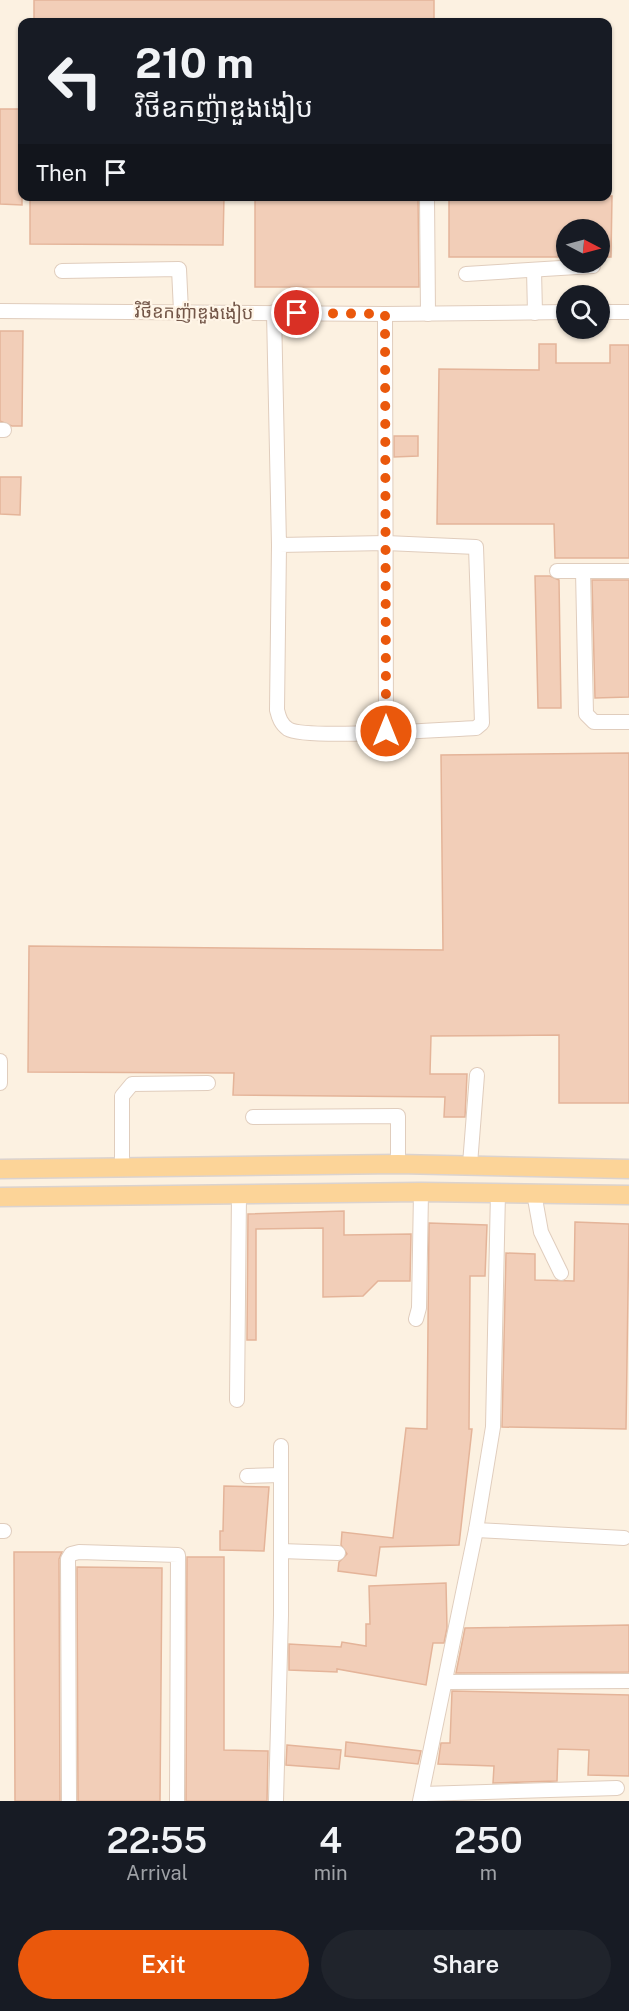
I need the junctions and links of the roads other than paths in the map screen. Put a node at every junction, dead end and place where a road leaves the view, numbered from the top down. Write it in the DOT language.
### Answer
graph roads {
  1 [pos="427,201"];
  2 [pos="556,269"];
  3 [pos="534,270"];
  4 [pos="62,271"];
  5 [pos="466,274"];
  6 [pos="0,311"];
  7 [pos="181,311"];
  8 [pos="274,312"];
  9 [pos="556,312"];
  10 [pos="610,312"];
  11 [pos="629,312"];
  12 [pos="535,313"];
  13 [pos="385,314"];
  14 [pos="428,314"];
  15 [pos="386,543"];
  16 [pos="279,545"];
  17 [pos="557,571"];
  18 [pos="583,571"];
  19 [pos="629,571"];
  20 [pos="629,722"];
  21 [pos="386,731"];
  22 [pos="0,1061"];
  23 [pos="477,1075"];
  24 [pos="0,1083"];
  25 [pos="208,1083"];
  26 [pos="253,1117"];
  27 [pos="398,1164"];
  28 [pos="470,1164"];
  29 [pos="122,1167"];
  30 [pos="0,1168"];
  31 [pos="629,1169"];
  32 [pos="421,1192"];
  33 [pos="498,1192"];
  34 [pos="534,1193"];
  35 [pos="239,1194"];
  36 [pos="629,1195"];
  37 [pos="0,1197"];
  38 [pos="561,1274"];
  39 [pos="416,1319"];
  40 [pos="237,1400"];
  41 [pos="281,1446"];
  42 [pos="280,1475"];
  43 [pos="247,1476"];
  44 [pos="476,1530"];
  45 [pos="624,1538"];
  46 [pos="281,1551"];
  47 [pos="338,1553"];
  48 [pos="629,1681"];
  49 [pos="445,1682"];
  50 [pos="617,1788"];
  51 [pos="421,1797"];
  52 [pos="69,1801"];
  53 [pos="177,1801"];
  54 [pos="276,1801"];
  1 -- 14 [label="street"];
  2 -- 3 [label="street"];
  3 -- 5 [label="street"];
  3 -- 12 [label="street"];
  4 -- 7 [label="street"];
  6 -- 7 [label="street, វិថីឧកញ៉ាឌួងងៀប"];
  7 -- 8 [label="street, វិថីឧកញ៉ាឌួងងៀប"];
  8 -- 13 [label="street, វិថីឧកញ៉ាឌួងងៀប"];
  8 -- 16 [label="street"];
  9 -- 12 [label="street, វិថីឧកញ៉ាឌួងងៀប"];
  10 -- 11 [label="street"];
  12 -- 14 [label="street, វិថីឧកញ៉ាឌួងងៀប"];
  13 -- 14 [label="street, វិថីឧកញ៉ាឌួងងៀប"];
  13 -- 15 [label="street"];
  15 -- 16 [label="street"];
  15 -- 21 [label="street"];
  15 -- 21 [label="street"];
  16 -- 21 [label="street"];
  17 -- 18 [label="street"];
  18 -- 19 [label="street"];
  18 -- 20 [label="street"];
  22 -- 24 [label="street"];
  23 -- 28 [label="street"];
  25 -- 29 [label="street"];
  26 -- 27 [label="street"];
  27 -- 28 [label="main road"];
  27 -- 29 [label="main road"];
  28 -- 31 [label="main road"];
  29 -- 30 [label="main road"];
  32 -- 33 [label="main road"];
  32 -- 35 [label="main road"];
  32 -- 39 [label="street"];
  33 -- 34 [label="main road"];
  33 -- 44 [label="street"];
  34 -- 36 [label="main road"];
  34 -- 38 [label="street"];
  35 -- 37 [label="main road"];
  35 -- 40 [label="street"];
  41 -- 42 [label="street"];
  42 -- 43 [label="street"];
  42 -- 46 [label="street"];
  44 -- 45 [label="street"];
  44 -- 49 [label="street"];
  46 -- 47 [label="street"];
  46 -- 54 [label="street"];
  48 -- 49 [label="street"];
  49 -- 51 [label="street"];
  50 -- 51 [label="street"];
  52 -- 53 [label="street"];
}
